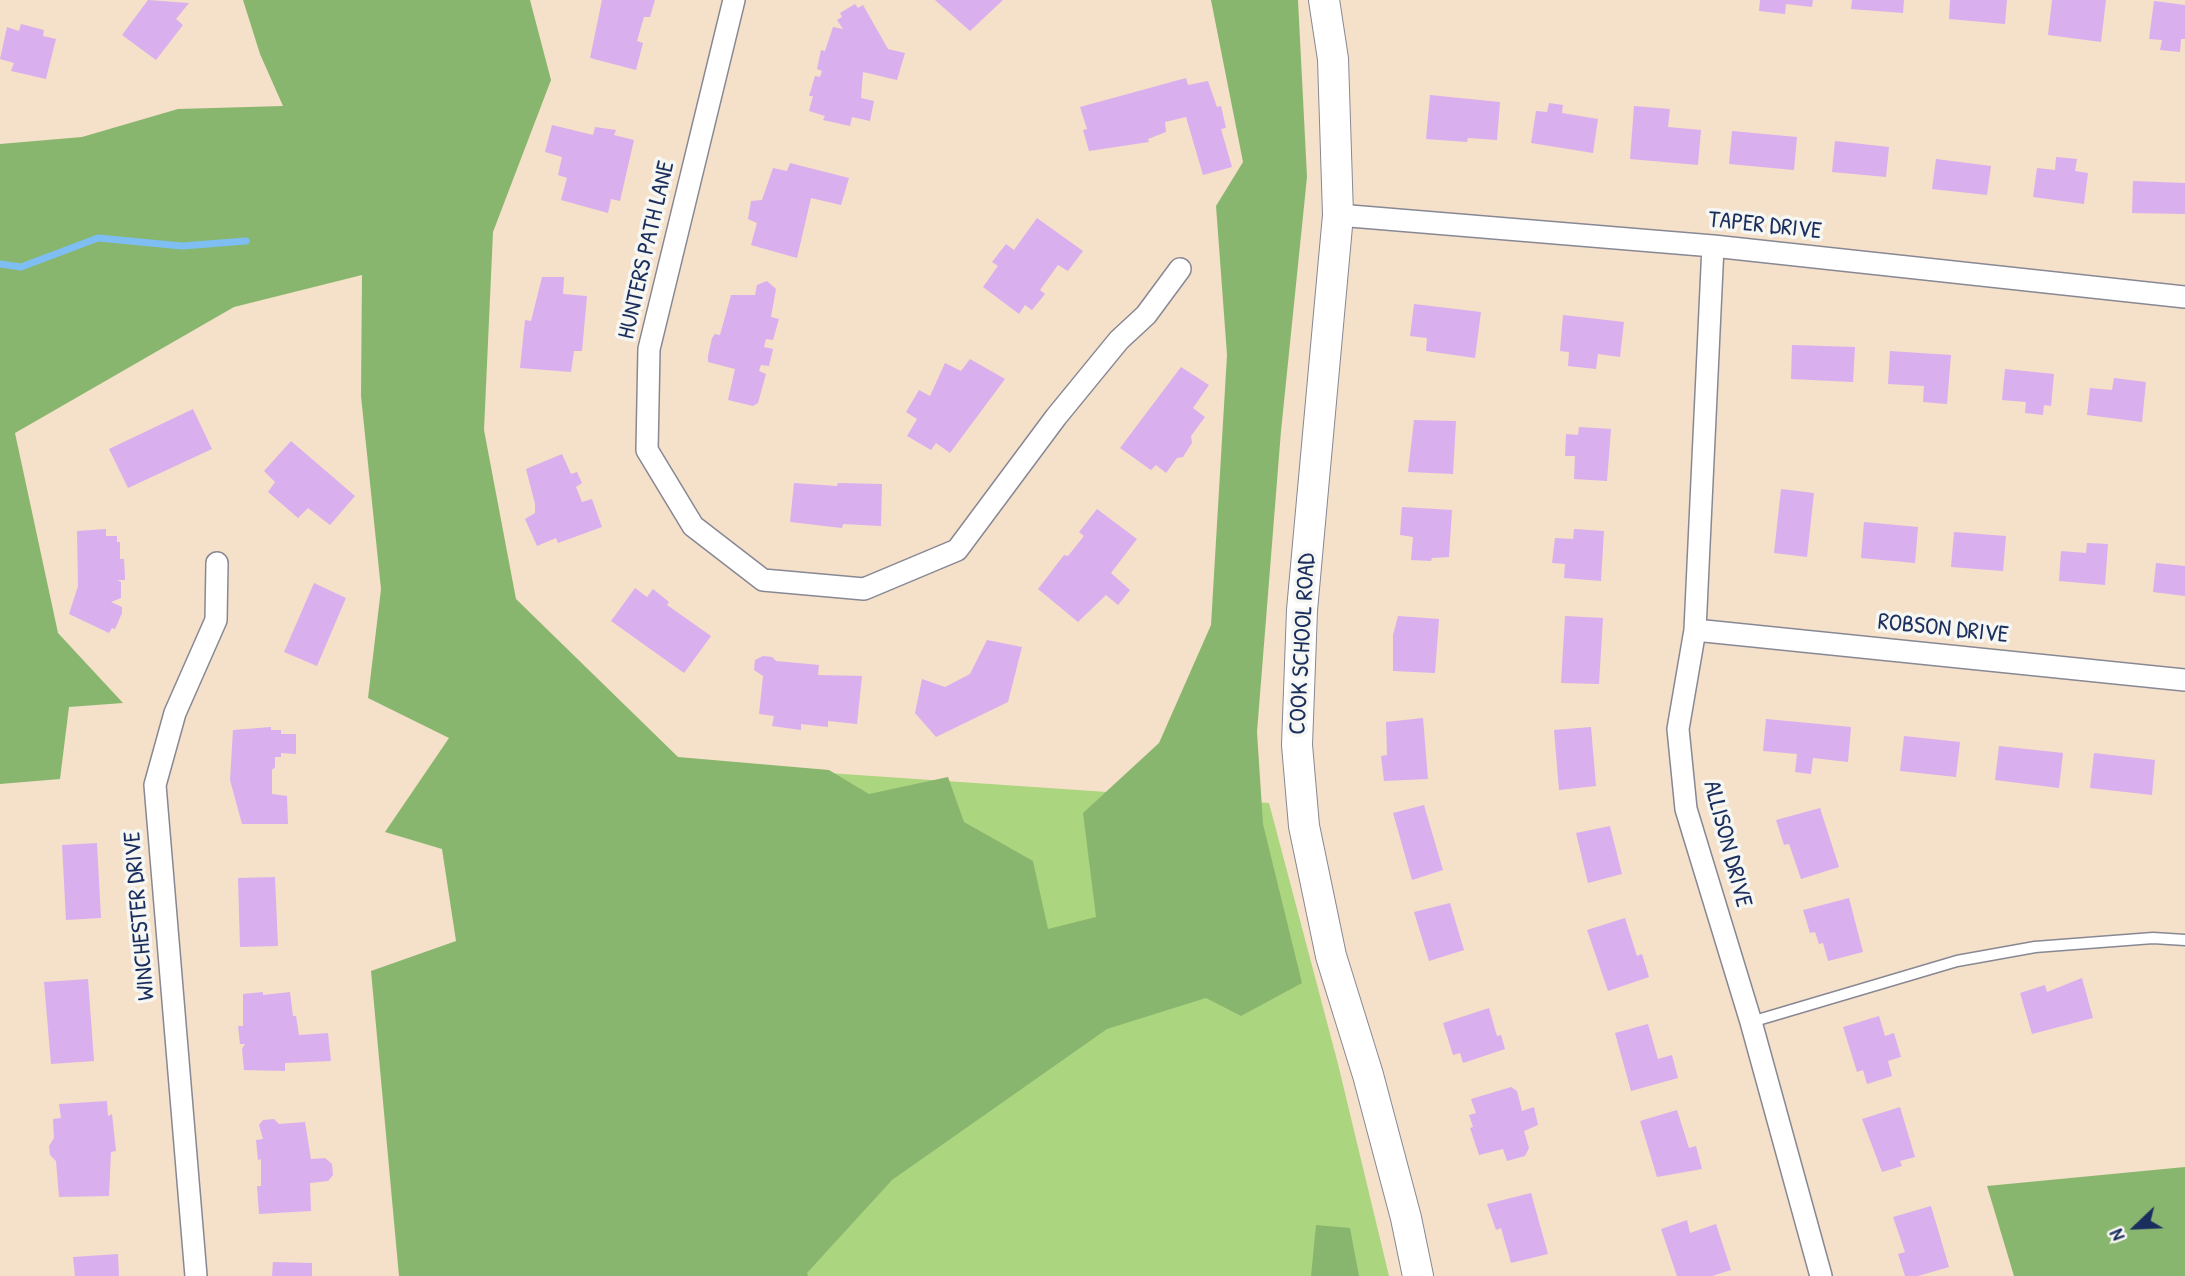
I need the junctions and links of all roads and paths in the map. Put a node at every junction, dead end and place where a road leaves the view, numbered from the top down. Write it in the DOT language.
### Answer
graph roads {
  1 [pos="734,0"];
  2 [pos="1324,0"];
  3 [pos="1338,215"];
  4 [pos="1713,246"];
  5 [pos="1180,269"];
  6 [pos="2185,296"];
  7 [pos="217,563"];
  8 [pos="1695,630"];
  9 [pos="2185,680"];
  10 [pos="2185,940"];
  11 [pos="1751,1022"];
  12 [pos="196,1276"];
  13 [pos="1418,1276"];
  14 [pos="1821,1276"];
  1 -- 5 [label="street, HUNTERS PATH LANE"];
  2 -- 3 [label="street, COOK SCHOOL ROAD"];
  3 -- 4 [label="street, TAPER DRIVE"];
  3 -- 13 [label="street, COOK SCHOOL ROAD"];
  4 -- 6 [label="street, TAPER DRIVE"];
  4 -- 8 [label="street, ALLISON DRIVE"];
  7 -- 12 [label="street, WINCHESTER DRIVE"];
  8 -- 9 [label="street, ROBSON DRIVE"];
  8 -- 11 [label="street, ALLISON DRIVE"];
  10 -- 11 [label="lane"];
  11 -- 14 [label="street, ALLISON DRIVE"];
}
